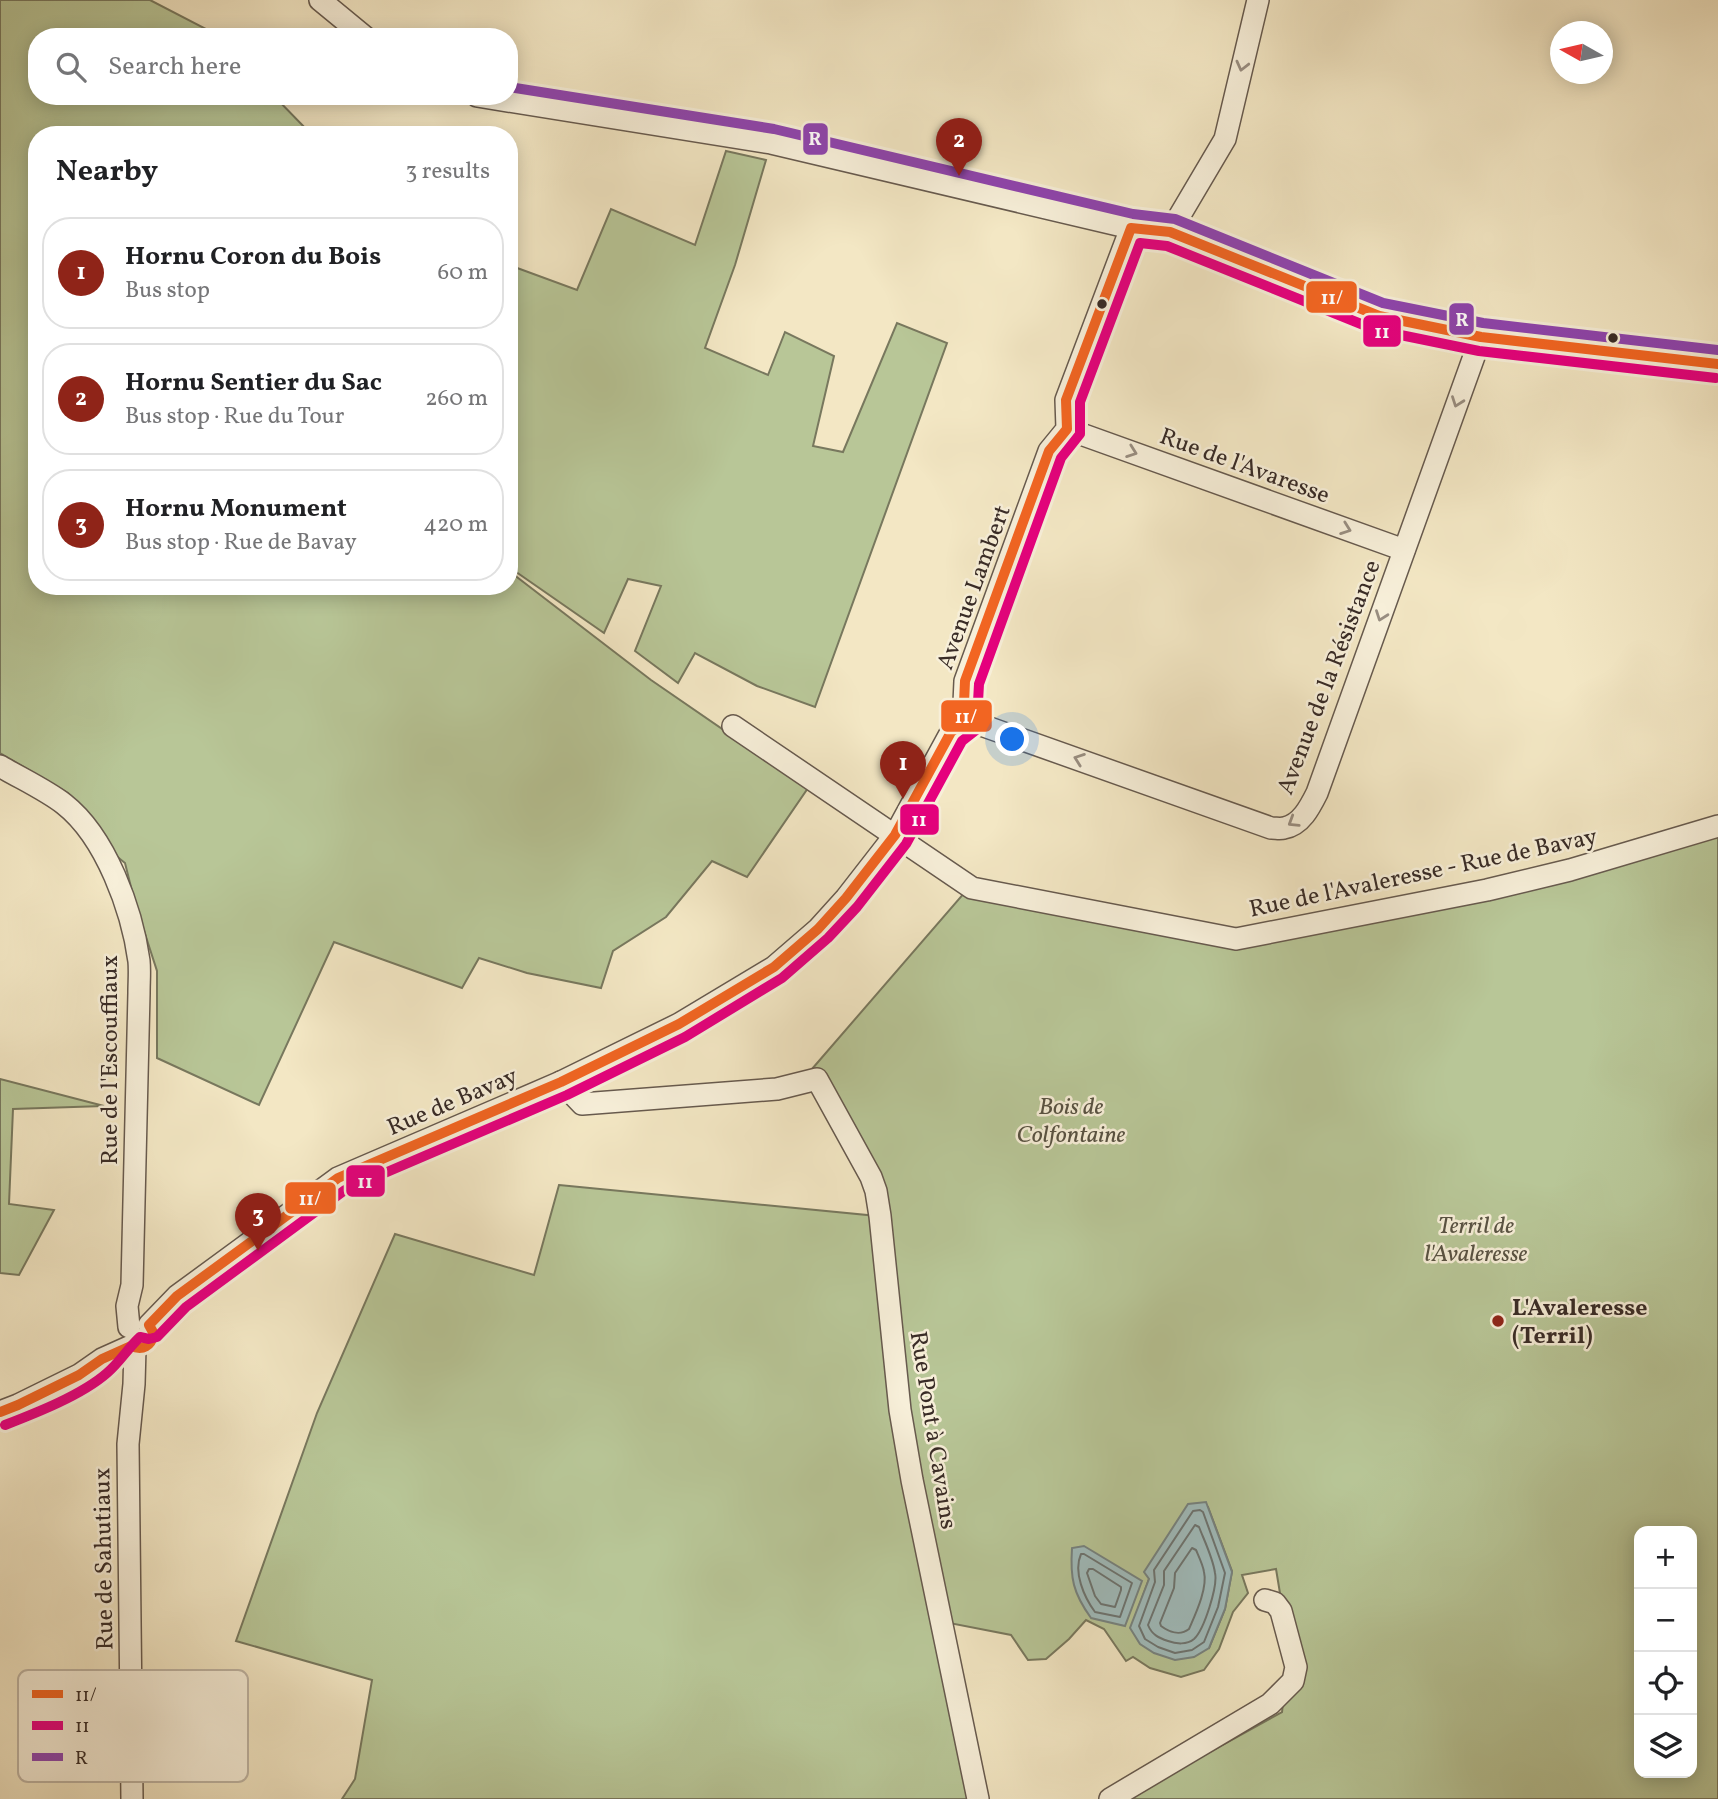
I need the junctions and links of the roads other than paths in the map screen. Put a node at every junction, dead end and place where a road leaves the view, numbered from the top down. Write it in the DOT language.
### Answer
graph roads {
  1 [pos="320,0"];
  2 [pos="1258,0"];
  3 [pos="354,28"];
  4 [pos="518,103"];
  5 [pos="1131,228"];
  6 [pos="1170,232"];
  7 [pos="1480,337"];
  8 [pos="1718,364"];
  9 [pos="1068,429"];
  10 [pos="1404,550"];
  11 [pos="967,720"];
  12 [pos="733,726"];
  13 [pos="0,766"];
  14 [pos="1718,827"];
  15 [pos="895,835"];
  16 [pos="561,1082"];
  17 [pos="136,1291"];
  18 [pos="181,1294"];
  19 [pos="138,1335"];
  20 [pos="102,1359"];
  21 [pos="134,1380"];
  22 [pos="0,1412"];
  23 [pos="1265,1600"];
  24 [pos="131,1670"];
  25 [pos="978,1799"];
  26 [pos="1111,1799"];
  1 -- 3 [label="street"];
  2 -- 6 [label="street, one-way"];
  4 -- 5 [label="street"];
  5 -- 6 [label="street"];
  5 -- 9 [label="street"];
  6 -- 7 [label="street"];
  7 -- 8 [label="street"];
  7 -- 10 [label="street, Avenue de la Résistance, one-way"];
  9 -- 10 [label="street, Rue de l'Avaresse, one-way"];
  9 -- 11 [label="street, Avenue Lambert"];
  10 -- 11 [label="street, Avenue de la Résistance, one-way"];
  11 -- 15 [label="street"];
  12 -- 15 [label="street"];
  13 -- 17 [label="street, Rue de l'Escouffiaux"];
  14 -- 15 [label="street, Rue de l'Avaleresse - Rue de Bavay"];
  15 -- 16 [label="street"];
  16 -- 18 [label="street, Rue de Bavay"];
  16 -- 25 [label="street, Rue Pont à Cavains"];
  17 -- 18 [label="street"];
  17 -- 19 [label="street, Rue de l'Escouffiaux"];
  18 -- 19 [label="street, Rue de Bavay"];
  19 -- 20 [label="street, Rue de Bavay"];
  19 -- 21 [label="street, Rue de l'Escouffiaux"];
  20 -- 21 [label="street"];
  20 -- 22 [label="street"];
  21 -- 24 [label="street, Rue de Sahutiaux"];
  23 -- 26 [label="street"];
}
